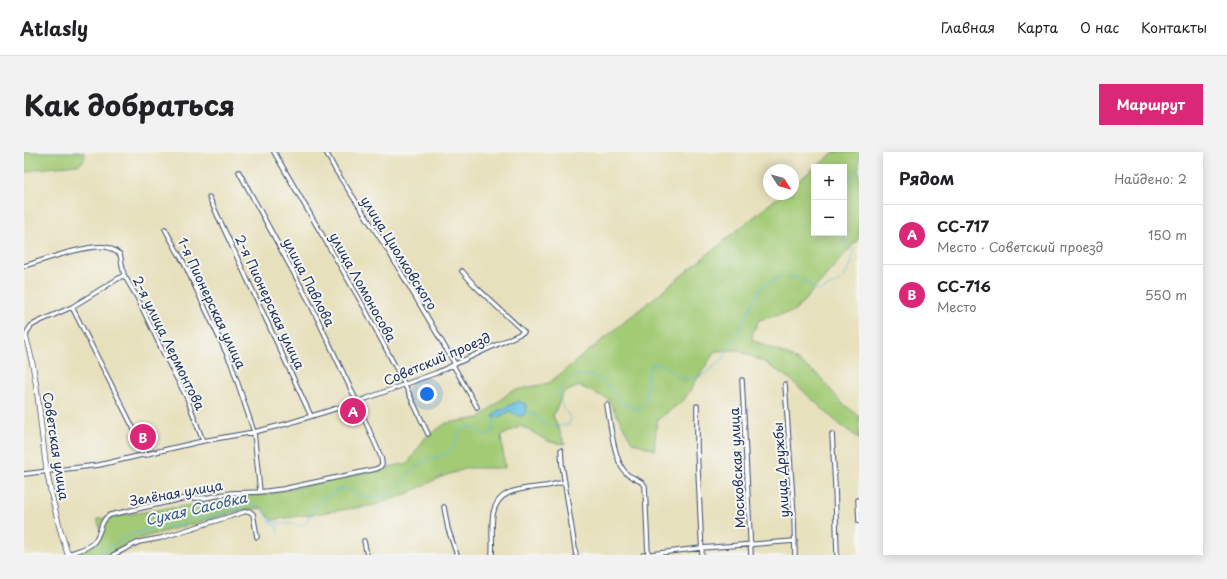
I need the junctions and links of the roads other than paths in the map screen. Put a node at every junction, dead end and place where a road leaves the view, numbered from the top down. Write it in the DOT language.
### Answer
graph roads {
  1 [pos="274,152"];
  2 [pos="326,152"];
  3 [pos="240,172"];
  4 [pos="209,197"];
  5 [pos="166,229"];
  6 [pos="24,266"];
  7 [pos="462,271"];
  8 [pos="124,275"];
  9 [pos="72,307"];
  10 [pos="25,338"];
  11 [pos="454,365"];
  12 [pos="742,380"];
  13 [pos="785,384"];
  14 [pos="404,385"];
  15 [pos="357,402"];
  16 [pos="607,405"];
  17 [pos="697,406"];
  18 [pos="477,407"];
  19 [pos="311,416"];
  20 [pos="254,432"];
  21 [pos="428,434"];
  22 [pos="832,434"];
  23 [pos="203,441"];
  24 [pos="562,450"];
  25 [pos="148,455"];
  26 [pos="47,472"];
  27 [pos="24,474"];
  28 [pos="565,482"];
  29 [pos="260,492"];
  30 [pos="858,500"];
  31 [pos="444,507"];
  32 [pos="859,521"];
  33 [pos="257,536"];
  34 [pos="364,541"];
  35 [pos="795,541"];
  36 [pos="751,545"];
  37 [pos="701,548"];
  38 [pos="123,550"];
  39 [pos="68,555"];
  40 [pos="113,555"];
  41 [pos="126,555"];
  42 [pos="366,555"];
  43 [pos="457,555"];
  44 [pos="492,555"];
  45 [pos="576,555"];
  46 [pos="643,555"];
  47 [pos="648,555"];
  48 [pos="702,555"];
  49 [pos="751,555"];
  50 [pos="795,555"];
  51 [pos="837,555"];
  1 -- 14 [label="street, улица Ломоносова"];
  2 -- 11 [label="street, улица Циолковского"];
  3 -- 15 [label="street, улица Павлова"];
  4 -- 19 [label="street, 2-я Пионерская улица"];
  5 -- 20 [label="street, 1-я Пионерская улица"];
  6 -- 8 [label="street, 2-я улица Лермонтова"];
  7 -- 11 [label="street, Советский проезд"];
  8 -- 9 [label="street, Советская улица"];
  8 -- 23 [label="street, 2-я улица Лермонтова"];
  9 -- 10 [label="street, Советская улица"];
  9 -- 25 [label="street"];
  10 -- 26 [label="street, Советская улица"];
  11 -- 14 [label="street, Советский проезд"];
  11 -- 18 [label="street, улица Циолковского"];
  12 -- 36 [label="street, Московская улица"];
  13 -- 35 [label="street, улица Дружбы"];
  14 -- 15 [label="street, Советский проезд"];
  14 -- 21 [label="street, улица Ломоносова"];
  15 -- 19 [label="street, Советский проезд"];
  15 -- 29 [label="street"];
  16 -- 47 [label="street"];
  17 -- 37 [label="street"];
  19 -- 20 [label="street, Советский проезд"];
  20 -- 23 [label="street, Советский проезд"];
  20 -- 29 [label="street"];
  22 -- 51 [label="street"];
  23 -- 25 [label="street, Советский проезд"];
  24 -- 28 [label="street"];
  25 -- 26 [label="street, Советский проезд"];
  26 -- 27 [label="street, Советский проезд"];
  26 -- 39 [label="street, Советская улица"];
  28 -- 44 [label="street"];
  28 -- 45 [label="street"];
  29 -- 39 [label="street, Зелёная улица"];
  30 -- 32 [label="street"];
  31 -- 43 [label="street"];
  33 -- 38 [label="street"];
  34 -- 42 [label="street"];
  35 -- 36 [label="street"];
  35 -- 50 [label="street, улица Дружбы"];
  36 -- 37 [label="street"];
  36 -- 49 [label="street, Московская улица"];
  37 -- 47 [label="street"];
  37 -- 48 [label="street"];
  38 -- 40 [label="street"];
  38 -- 41 [label="street"];
  46 -- 47 [label="street"];
}
